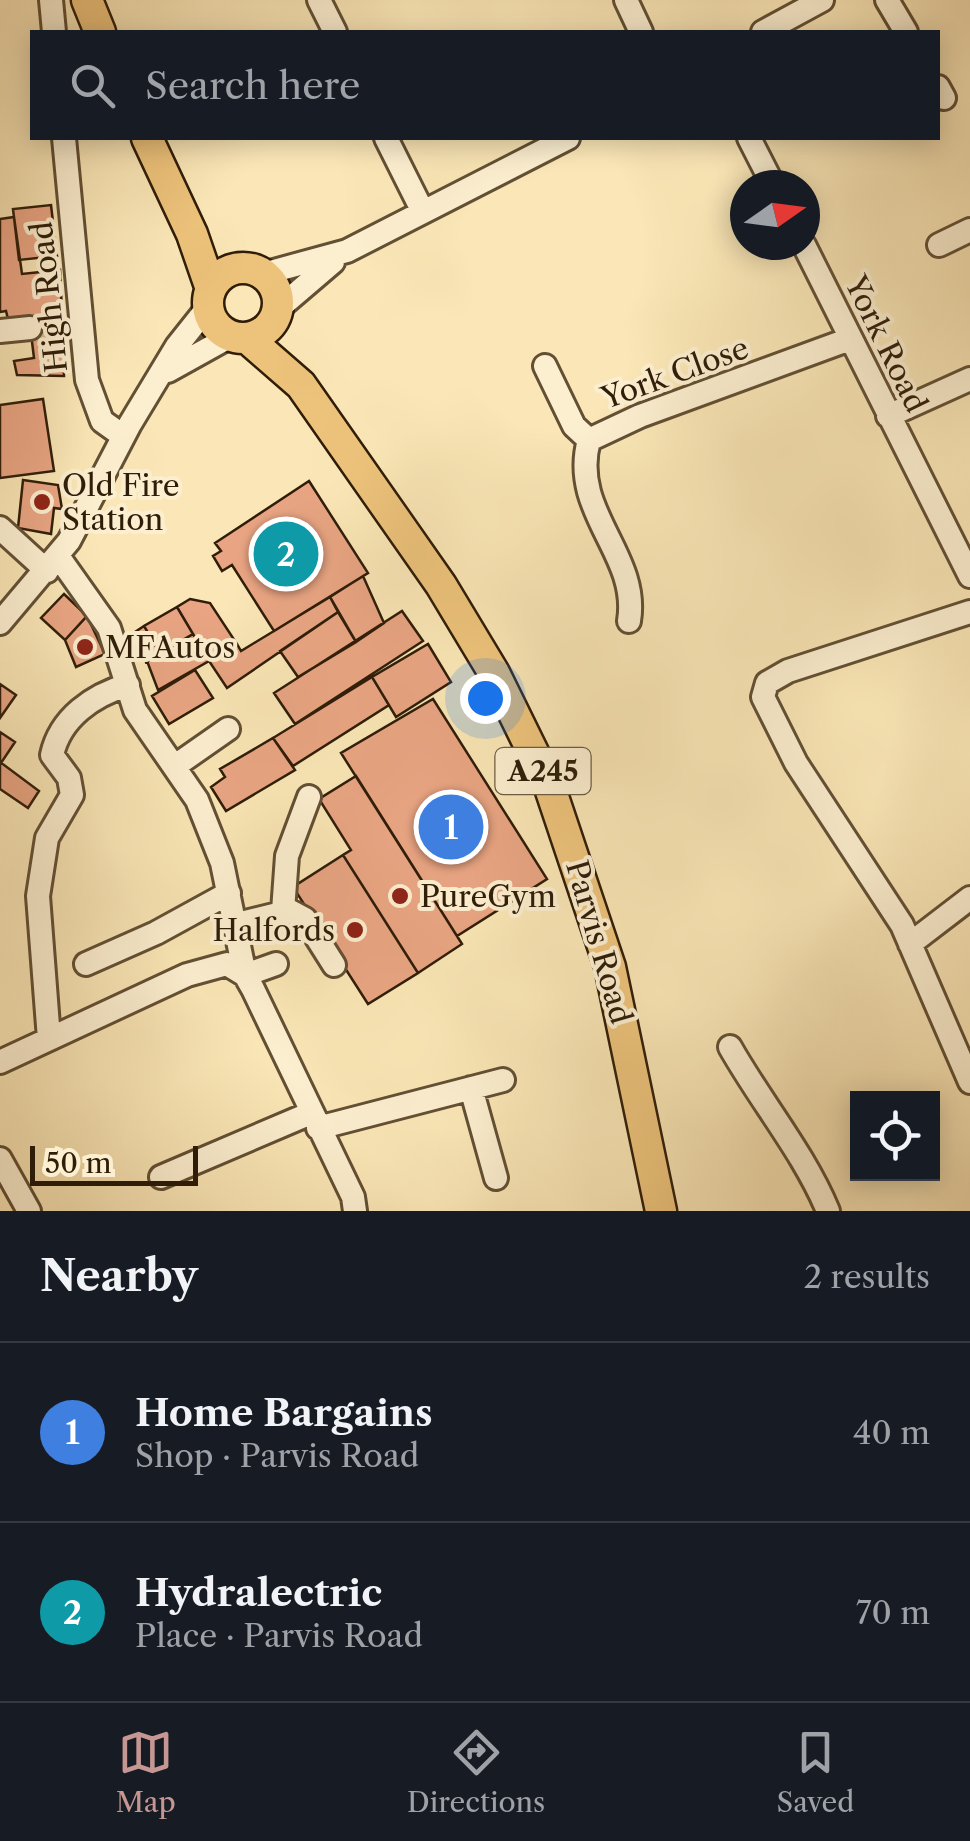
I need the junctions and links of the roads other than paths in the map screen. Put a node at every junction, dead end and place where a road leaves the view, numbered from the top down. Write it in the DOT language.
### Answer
graph roads {
  1 [pos="51,0"];
  2 [pos="88,0"];
  3 [pos="319,0"];
  4 [pos="626,0"];
  5 [pos="887,0"];
  6 [pos="811,3"];
  7 [pos="54,30"];
  8 [pos="99,30"];
  9 [pos="334,30"];
  10 [pos="640,30"];
  11 [pos="766,30"];
  12 [pos="905,30"];
  13 [pos="64,140"];
  14 [pos="148,140"];
  15 [pos="387,140"];
  16 [pos="564,140"];
  17 [pos="750,140"];
  18 [pos="765,170"];
  19 [pos="182,210"];
  20 [pos="422,210"];
  21 [pos="970,230"];
  22 [pos="938,245"];
  23 [pos="347,251"];
  24 [pos="811,260"];
  25 [pos="250,271"];
  26 [pos="210,298"];
  27 [pos="257,326"];
  28 [pos="30,328"];
  29 [pos="0,331"];
  30 [pos="850,339"];
  31 [pos="545,366"];
  32 [pos="161,376"];
  33 [pos="970,378"];
  34 [pos="888,416"];
  35 [pos="123,436"];
  36 [pos="589,440"];
  37 [pos="0,528"];
  38 [pos="53,563"];
  39 [pos="970,576"];
  40 [pos="970,612"];
  41 [pos="628,621"];
  42 [pos="0,623"];
  43 [pos="128,685"];
  44 [pos="228,729"];
  45 [pos="175,766"];
  46 [pos="309,798"];
  47 [pos="229,893"];
  48 [pos="970,898"];
  49 [pos="282,912"];
  50 [pos="239,934"];
  51 [pos="910,944"];
  52 [pos="86,964"];
  53 [pos="276,964"];
  54 [pos="334,964"];
  55 [pos="245,975"];
  56 [pos="50,1039"];
  57 [pos="730,1047"];
  58 [pos="0,1062"];
  59 [pos="503,1080"];
  60 [pos="970,1082"];
  61 [pos="471,1088"];
  62 [pos="315,1120"];
  63 [pos="0,1158"];
  64 [pos="162,1177"];
  65 [pos="496,1178"];
  66 [pos="354,1204"];
  67 [pos="29,1211"];
  68 [pos="661,1211"];
  69 [pos="828,1211"];
  1 -- 7 [label="street"];
  2 -- 8 [label="main road"];
  3 -- 9 [label="street"];
  4 -- 10 [label="street"];
  5 -- 12 [label="street"];
  6 -- 11 [label="street"];
  13 -- 35 [label="street, High Road"];
  14 -- 19 [label="main road"];
  15 -- 20 [label="street"];
  16 -- 20 [label="street"];
  17 -- 18 [label="street"];
  19 -- 25 [label="main road"];
  19 -- 26 [label="main road"];
  20 -- 23 [label="street"];
  21 -- 22 [label="street"];
  23 -- 25 [label="street"];
  23 -- 27 [label="street"];
  24 -- 30 [label="street, York Road"];
  25 -- 26 [label="main road"];
  25 -- 27 [label="main road"];
  26 -- 27 [label="main road"];
  26 -- 32 [label="street"];
  27 -- 32 [label="street"];
  27 -- 68 [label="main road, Parvis Road / A245"];
  28 -- 29 [label="street"];
  30 -- 34 [label="street, York Road"];
  30 -- 36 [label="street, York Close"];
  31 -- 36 [label="street"];
  32 -- 35 [label="street"];
  33 -- 34 [label="street"];
  34 -- 39 [label="street, York Road"];
  35 -- 38 [label="street"];
  36 -- 41 [label="street, York Close"];
  37 -- 38 [label="street"];
  38 -- 42 [label="street"];
  38 -- 43 [label="street"];
  40 -- 51 [label="street"];
  43 -- 45 [label="street"];
  43 -- 56 [label="street"];
  44 -- 45 [label="street"];
  45 -- 47 [label="street"];
  46 -- 49 [label="street"];
  47 -- 50 [label="street"];
  47 -- 52 [label="street"];
  48 -- 51 [label="street"];
  49 -- 50 [label="street"];
  49 -- 54 [label="street"];
  50 -- 55 [label="street"];
  51 -- 60 [label="street"];
  53 -- 55 [label="street"];
  55 -- 56 [label="street"];
  55 -- 62 [label="street"];
  56 -- 58 [label="street"];
  57 -- 69 [label="street"];
  59 -- 61 [label="street"];
  61 -- 62 [label="street"];
  61 -- 65 [label="street"];
  62 -- 64 [label="street"];
  62 -- 66 [label="street"];
  63 -- 67 [label="street"];
}
